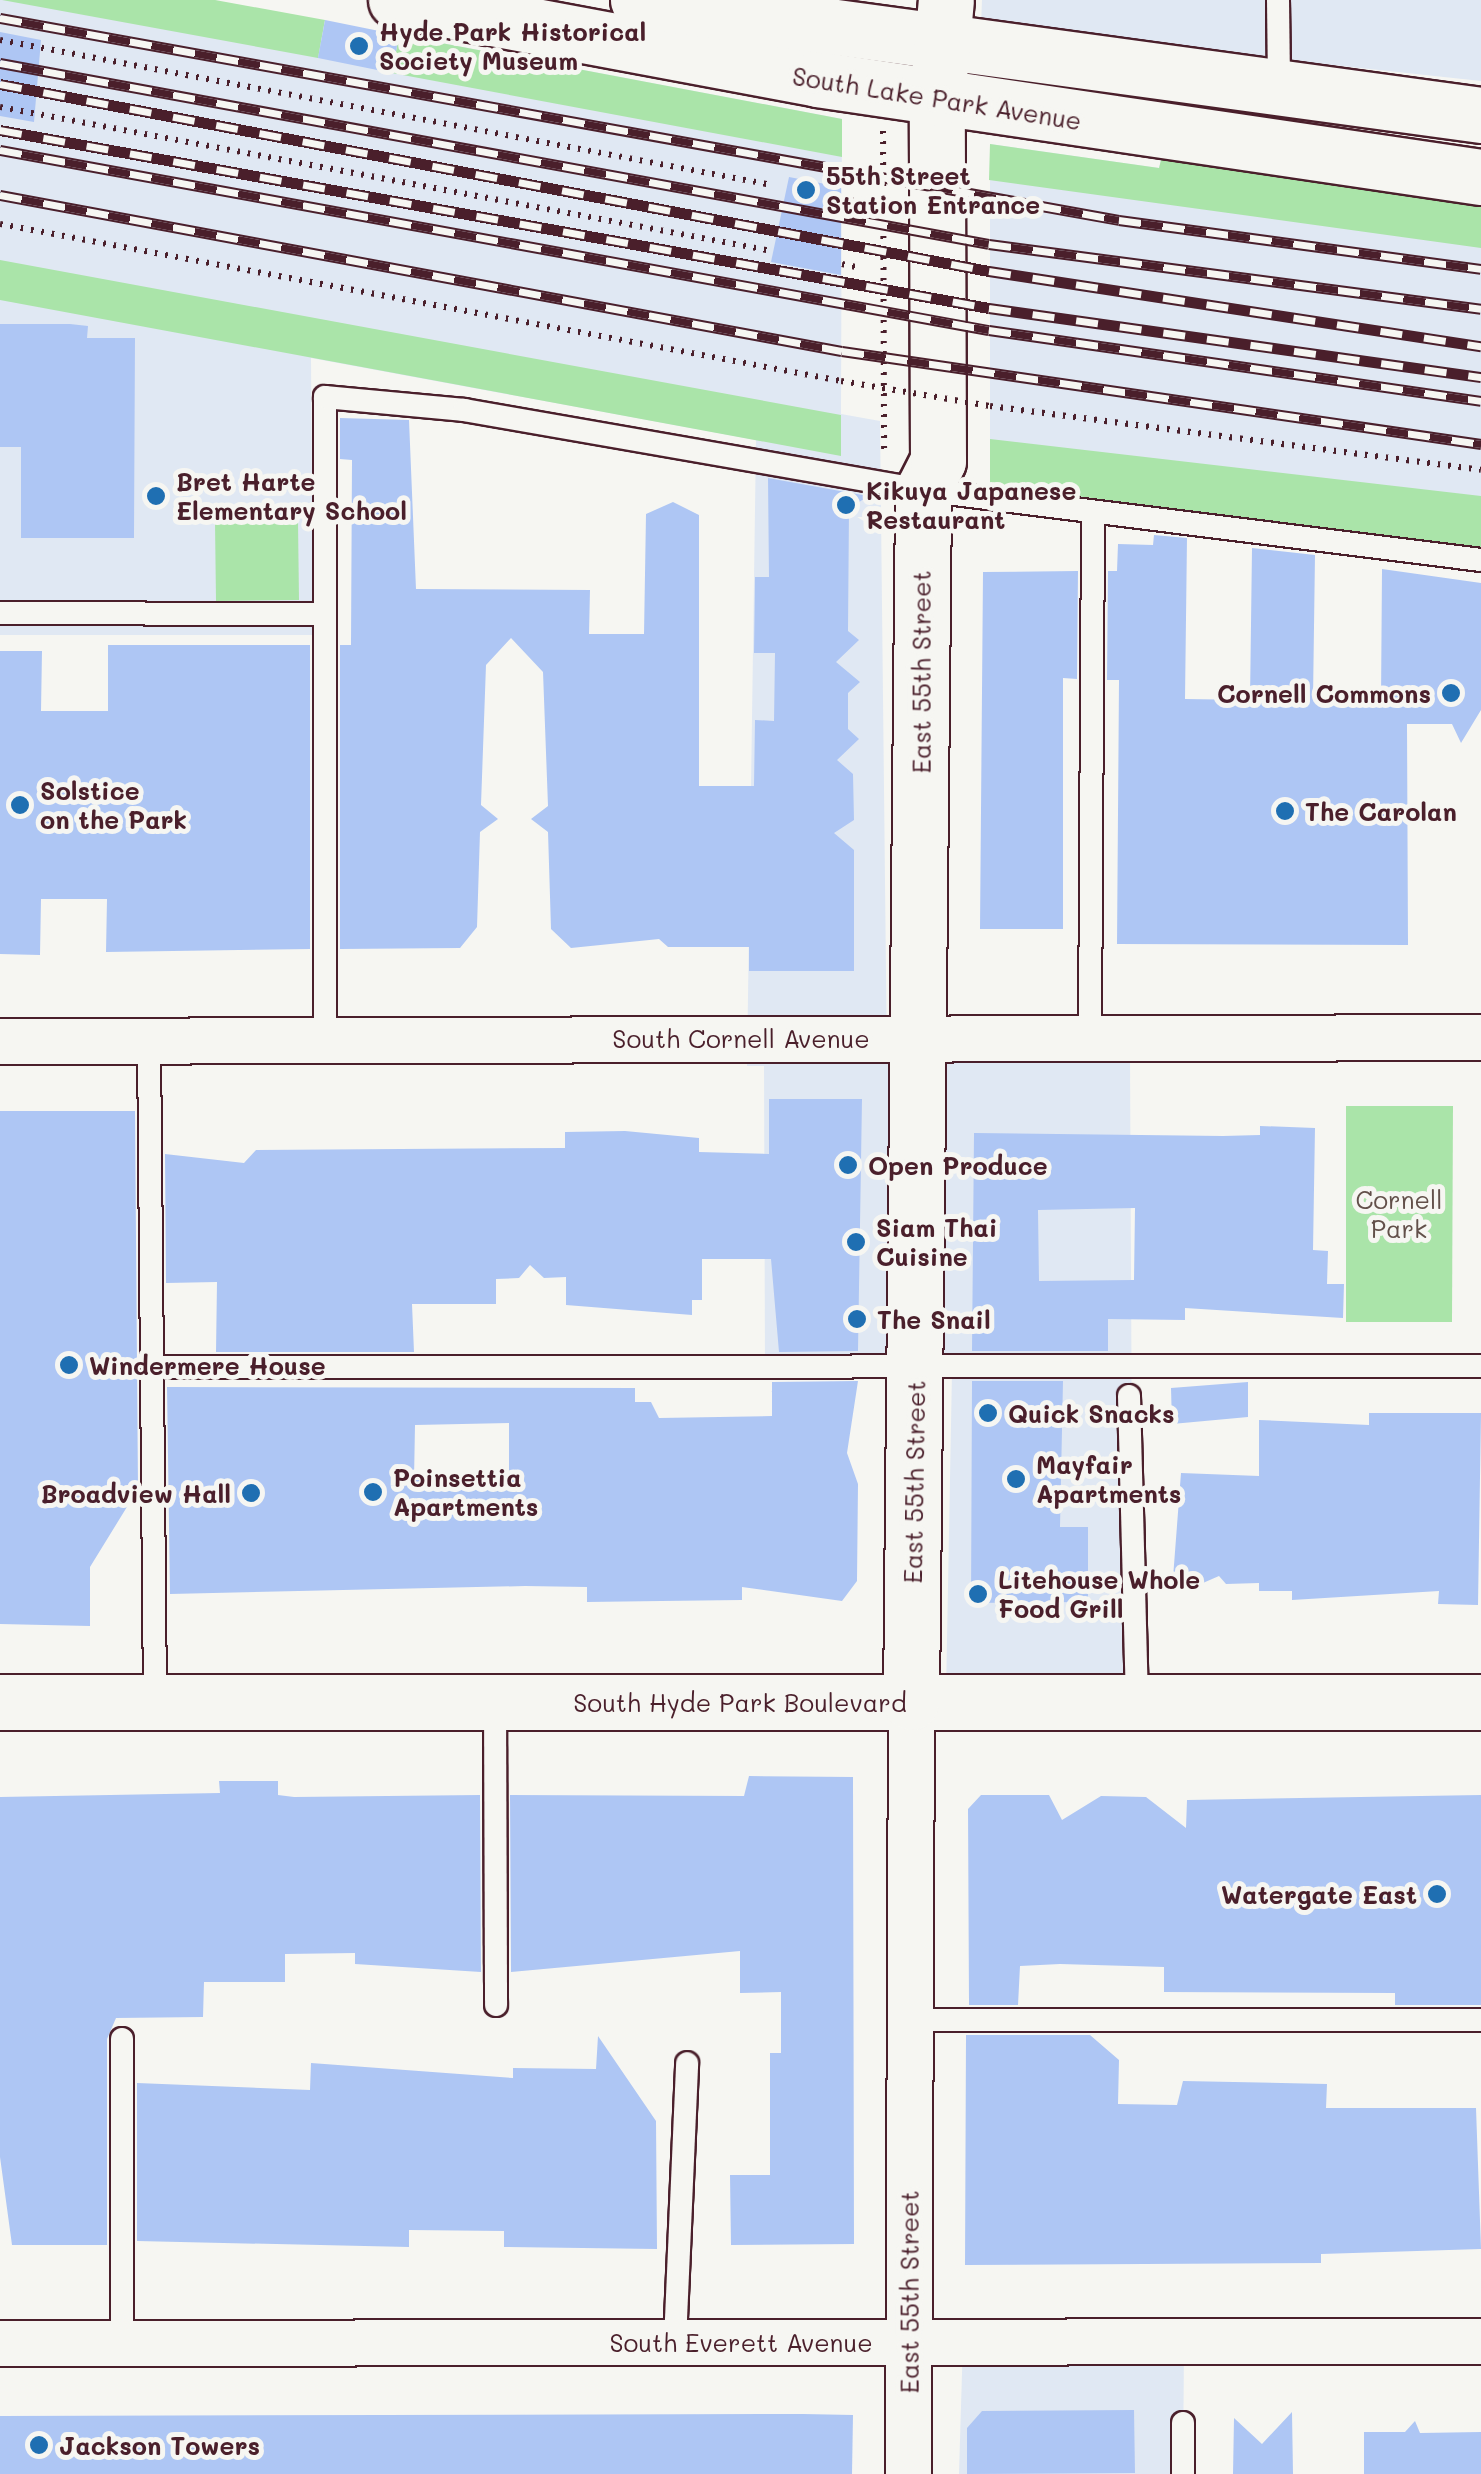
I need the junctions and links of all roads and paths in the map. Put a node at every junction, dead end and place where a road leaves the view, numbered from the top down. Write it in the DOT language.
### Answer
graph roads {
  1 [pos="396,0"];
  2 [pos="638,0"];
  3 [pos="1278,0"];
  4 [pos="925,20"];
  5 [pos="0,40"];
  6 [pos="1279,92"];
  7 [pos="920,95"];
  8 [pos="0,107"];
  9 [pos="1481,115"];
  10 [pos="1278,151"];
  11 [pos="1481,177"];
  12 [pos="772,185"];
  13 [pos="842,198"];
  14 [pos="860,202"];
  15 [pos="0,224"];
  16 [pos="772,251"];
  17 [pos="842,264"];
  18 [pos="861,268"];
  19 [pos="1481,470"];
  20 [pos="923,490"];
  21 [pos="1092,513"];
  22 [pos="1481,560"];
  23 [pos="0,613"];
  24 [pos="325,614"];
  25 [pos="918,1037"];
  26 [pos="1090,1037"];
  27 [pos="1481,1037"];
  28 [pos="325,1039"];
  29 [pos="0,1040"];
  30 [pos="149,1040"];
  31 [pos="915,1364"];
  32 [pos="152,1366"];
  33 [pos="1481,1366"];
  34 [pos="1129,1396"];
  35 [pos="156,1701"];
  36 [pos="495,1701"];
  37 [pos="0,1702"];
  38 [pos="911,1702"];
  39 [pos="1137,1702"];
  40 [pos="1481,1702"];
  41 [pos="496,2005"];
  42 [pos="910,2020"];
  43 [pos="1481,2020"];
  44 [pos="122,2039"];
  45 [pos="687,2063"];
  46 [pos="1481,2340"];
  47 [pos="909,2341"];
  48 [pos="674,2342"];
  49 [pos="122,2343"];
  50 [pos="0,2344"];
  51 [pos="1183,2423"];
  52 [pos="908,2474"];
  53 [pos="1183,2474"];
  1 -- 7 [label="main road, South Lake Park Avenue"];
  2 -- 4 [label="main road"];
  3 -- 6 [label="lane"];
  4 -- 6 [label="main road"];
  4 -- 7 [label="main road, East 55th Street"];
  5 -- 12 [label="path"];
  6 -- 9 [label="main road"];
  6 -- 10 [label="lane"];
  7 -- 10 [label="main road, South Lake Park Avenue"];
  7 -- 20 [label="main road, East 55th Street"];
  8 -- 16 [label="path"];
  10 -- 11 [label="main road, South Lake Park Avenue"];
  13 -- 14 [label="path"];
  15 -- 19 [label="path, bridge"];
  17 -- 18 [label="path"];
  20 -- 21 [label="lane"];
  20 -- 24 [label="lane"];
  20 -- 25 [label="main road, East 55th Street"];
  21 -- 22 [label="lane"];
  21 -- 26 [label="lane"];
  23 -- 24 [label="lane"];
  24 -- 28 [label="lane"];
  25 -- 26 [label="street, South Cornell Avenue"];
  25 -- 28 [label="street, South Cornell Avenue"];
  25 -- 31 [label="main road, East 55th Street"];
  26 -- 27 [label="street, South Cornell Avenue"];
  28 -- 30 [label="street, South Cornell Avenue"];
  29 -- 30 [label="street, South Cornell Avenue"];
  30 -- 32 [label="lane"];
  31 -- 32 [label="lane"];
  31 -- 33 [label="lane"];
  31 -- 38 [label="main road, East 55th Street"];
  32 -- 35 [label="lane"];
  34 -- 39 [label="lane"];
  35 -- 36 [label="main road, South Hyde Park Boulevard"];
  35 -- 37 [label="main road, South Hyde Park Boulevard"];
  36 -- 38 [label="main road, South Hyde Park Boulevard"];
  36 -- 41 [label="lane"];
  38 -- 39 [label="main road, South Hyde Park Boulevard"];
  38 -- 42 [label="street, East 55th Street"];
  39 -- 40 [label="main road, South Hyde Park Boulevard"];
  42 -- 43 [label="lane"];
  42 -- 47 [label="street, East 55th Street"];
  44 -- 49 [label="lane"];
  45 -- 48 [label="lane"];
  46 -- 47 [label="street, South Everett Avenue"];
  47 -- 48 [label="street, South Everett Avenue"];
  47 -- 52 [label="street, East 55th Street"];
  48 -- 49 [label="street, South Everett Avenue"];
  49 -- 50 [label="street, South Everett Avenue"];
  51 -- 53 [label="lane"];
}
